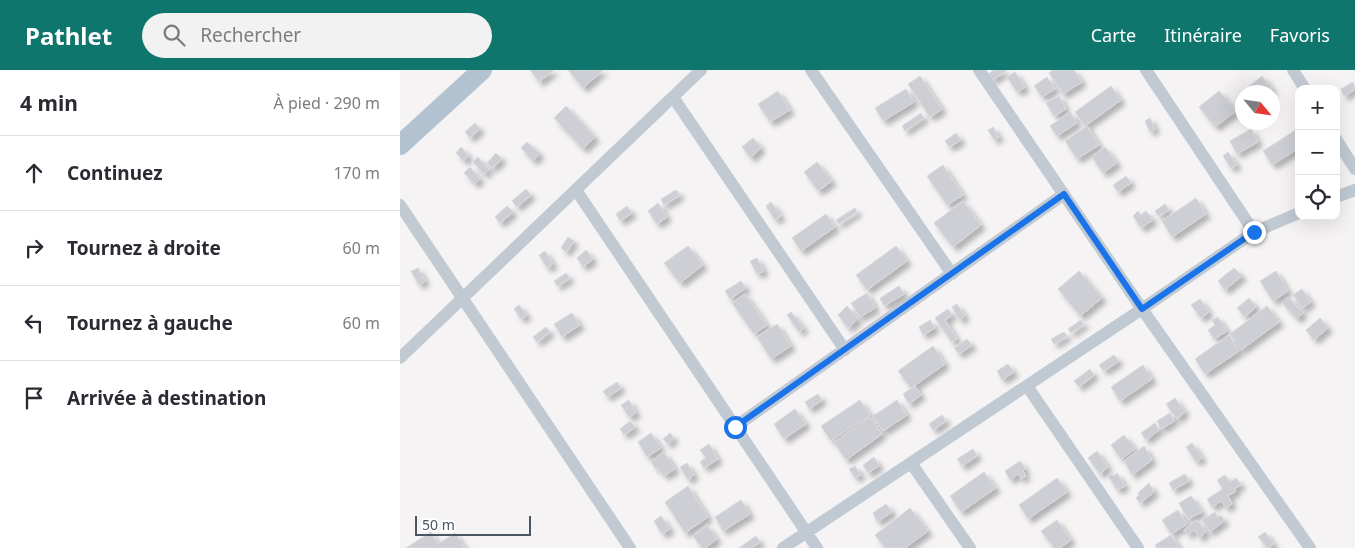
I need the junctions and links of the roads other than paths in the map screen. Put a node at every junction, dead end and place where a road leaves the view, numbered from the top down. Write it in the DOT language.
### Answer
graph roads {
  1 [pos="482,70"];
  2 [pos="701,70"];
  3 [pos="811,70"];
  4 [pos="979,70"];
  5 [pos="1146,70"];
  6 [pos="1293,70"];
  7 [pos="1302,85"];
  8 [pos="673,97"];
  9 [pos="400,145"];
  10 [pos="1340,145"];
  11 [pos="1355,169"];
  12 [pos="576,190"];
  13 [pos="1355,190"];
  14 [pos="1064,194"];
  15 [pos="1340,196"];
  16 [pos="400,205"];
  17 [pos="1295,215"];
  18 [pos="1254,232"];
  19 [pos="952,274"];
  20 [pos="462,297"];
  21 [pos="1142,309"];
  22 [pos="844,350"];
  23 [pos="400,358"];
  24 [pos="1027,386"];
  25 [pos="735,427"];
  26 [pos="911,463"];
  27 [pos="807,532"];
  28 [pos="630,548"];
  29 [pos="783,548"];
  30 [pos="817,548"];
  31 [pos="970,548"];
  32 [pos="1138,548"];
  33 [pos="1310,548"];
  1 -- 9 [label="main road"];
  2 -- 8 [label="street"];
  3 -- 19 [label="street"];
  4 -- 14 [label="street"];
  5 -- 18 [label="street"];
  6 -- 7 [label="street"];
  8 -- 12 [label="street"];
  8 -- 22 [label="street"];
  10 -- 11 [label="street"];
  12 -- 20 [label="street"];
  12 -- 25 [label="street"];
  13 -- 15 [label="street"];
  14 -- 19 [label="street"];
  14 -- 21 [label="street"];
  16 -- 20 [label="street"];
  17 -- 18 [label="street"];
  18 -- 21 [label="street"];
  19 -- 22 [label="street"];
  20 -- 23 [label="street"];
  20 -- 28 [label="street"];
  21 -- 24 [label="street"];
  21 -- 33 [label="street"];
  22 -- 25 [label="street"];
  24 -- 26 [label="street"];
  24 -- 32 [label="street"];
  25 -- 27 [label="street"];
  26 -- 27 [label="street"];
  26 -- 31 [label="street"];
  27 -- 29 [label="street"];
  27 -- 30 [label="street"];
}
